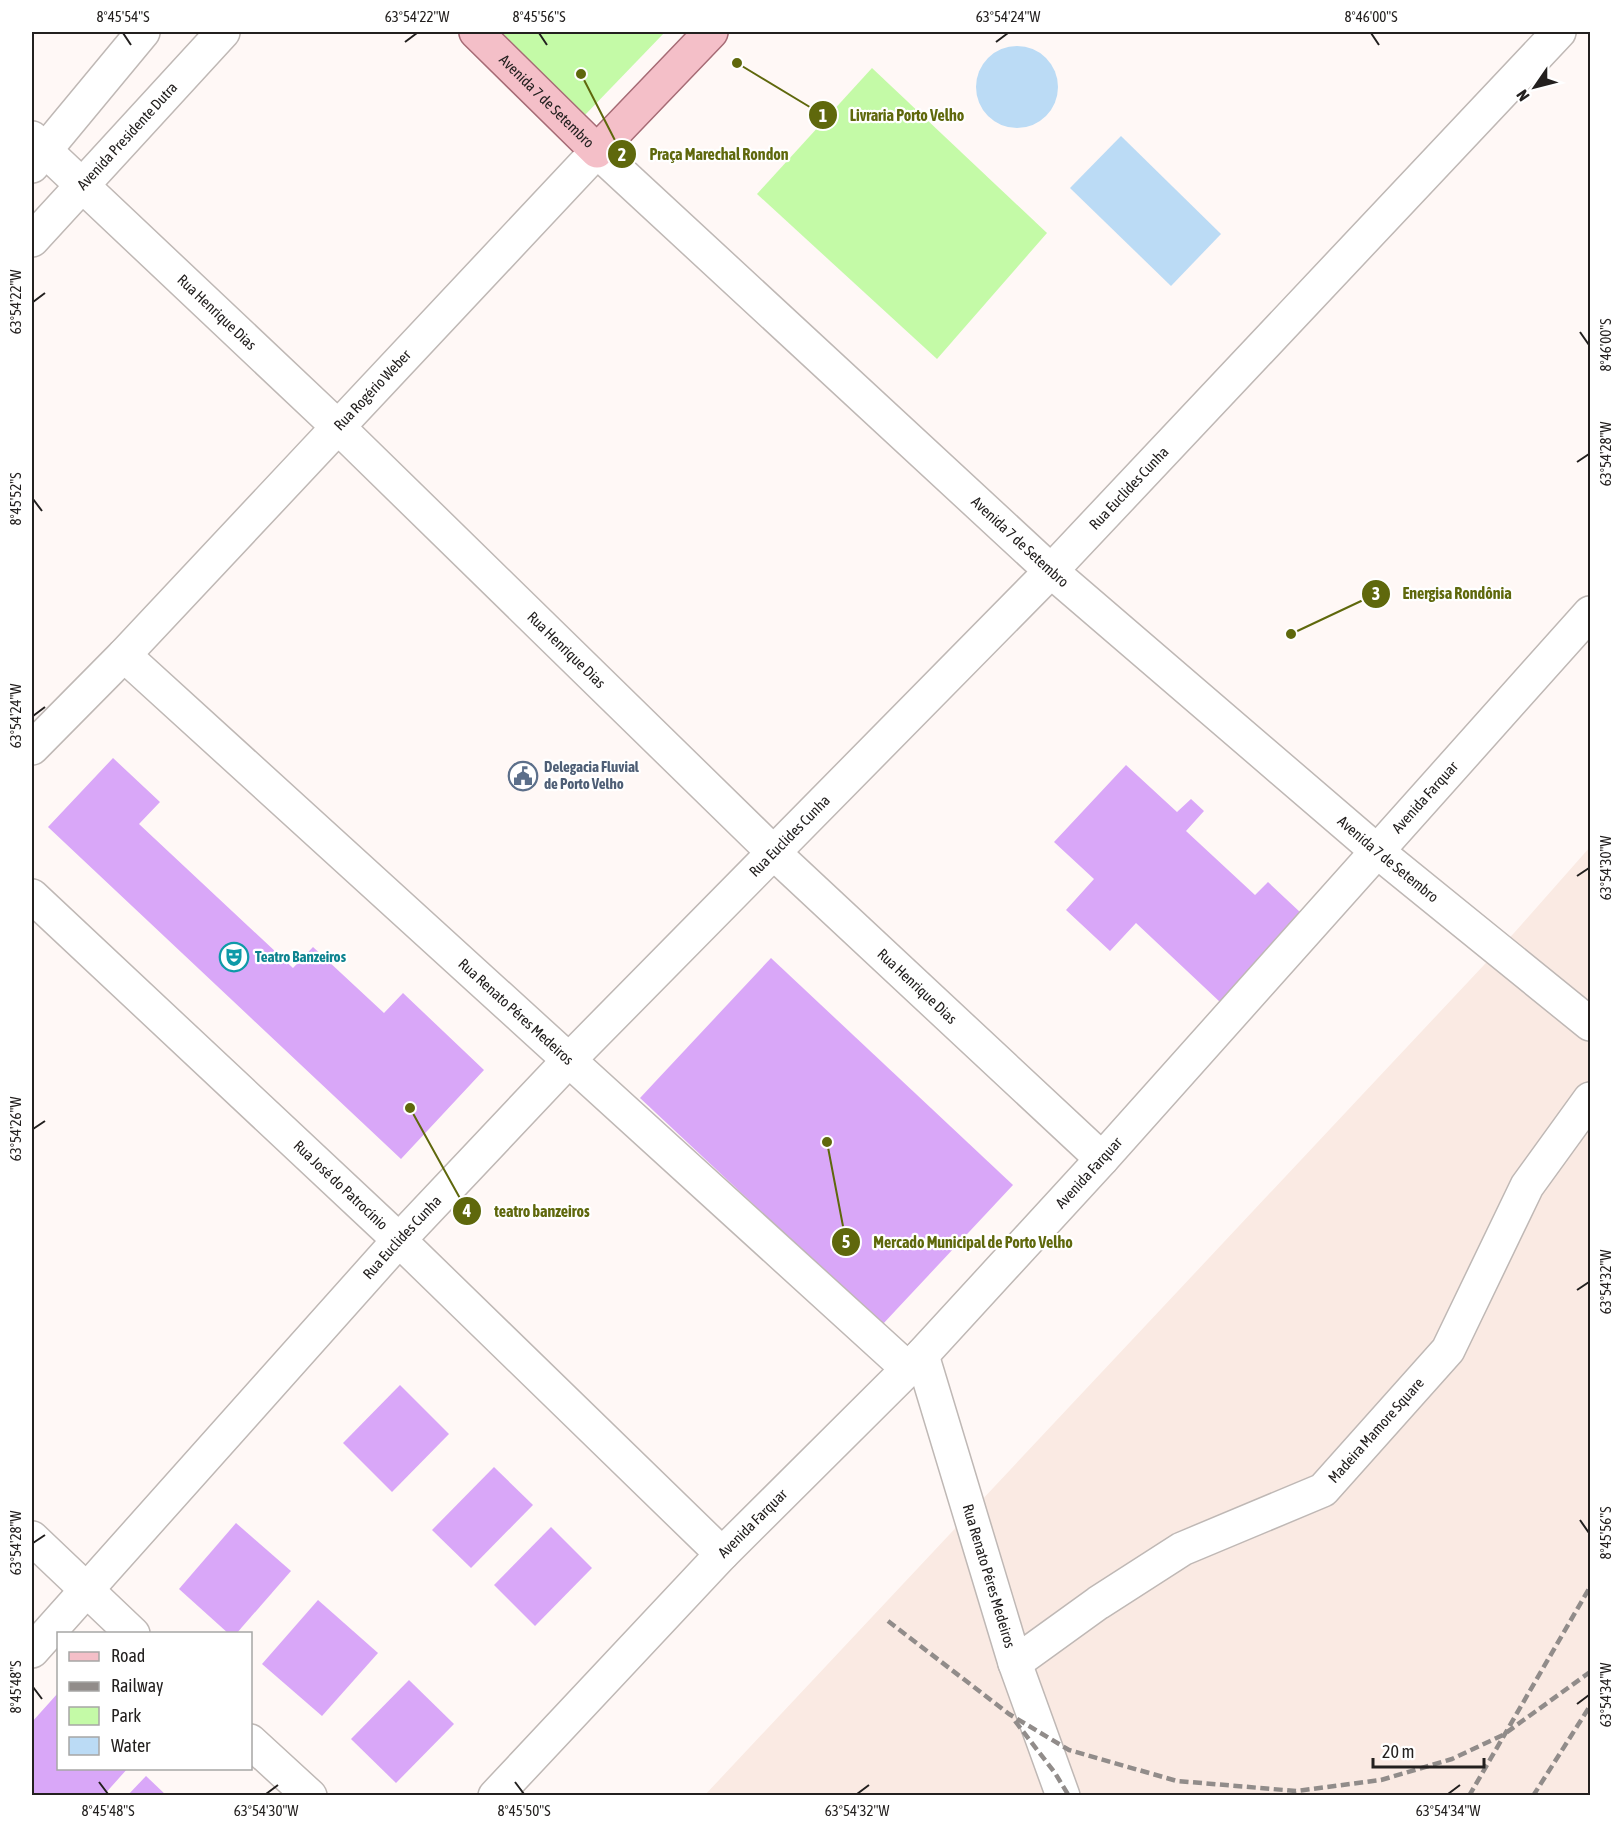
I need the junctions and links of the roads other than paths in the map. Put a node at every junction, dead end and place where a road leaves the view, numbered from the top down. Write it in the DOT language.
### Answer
graph roads {
  1 [pos="143,32"];
  2 [pos="223,32"];
  3 [pos="476,32"];
  4 [pos="711,32"];
  5 [pos="1559,32"];
  6 [pos="597,151"];
  7 [pos="36,152"];
  8 [pos="81,185"];
  9 [pos="32,240"];
  10 [pos="337,426"];
  11 [pos="1051,572"];
  12 [pos="1590,613"];
  13 [pos="124,655"];
  14 [pos="32,748"];
  15 [pos="1378,852"];
  16 [pos="774,853"];
  17 [pos="32,896"];
  18 [pos="1590,1024"];
  19 [pos="569,1060"];
  20 [pos="1590,1099"];
  21 [pos="1102,1159"];
  22 [pos="399,1240"];
  23 [pos="915,1362"];
  24 [pos="32,1538"];
  25 [pos="722,1554"];
  26 [pos="87,1592"];
  27 [pos="131,1632"];
  28 [pos="32,1651"];
  29 [pos="1015,1662"];
  30 [pos="252,1743"];
  31 [pos="310,1796"];
  32 [pos="495,1796"];
  33 [pos="1063,1796"];
  1 -- 7 [label="street"];
  2 -- 8 [label="street, Avenida Presidente Dutra"];
  3 -- 6 [label="main road, Avenida 7 de Setembro"];
  4 -- 6 [label="main road, Rua Rogério Weber"];
  5 -- 11 [label="street, Rua Euclides Cunha"];
  6 -- 10 [label="street, Rua Rogério Weber"];
  6 -- 11 [label="street, Avenida 7 de Setembro"];
  7 -- 8 [label="street, Rua Henrique Dias"];
  8 -- 9 [label="street, Avenida Presidente Dutra"];
  8 -- 10 [label="street, Rua Henrique Dias"];
  10 -- 13 [label="street, Rua Rogério Weber"];
  10 -- 16 [label="street, Rua Henrique Dias"];
  11 -- 15 [label="street, Avenida 7 de Setembro"];
  11 -- 16 [label="street, Rua Euclides Cunha"];
  12 -- 15 [label="street, Avenida Farquar"];
  13 -- 14 [label="street, Rua Rogério Weber"];
  13 -- 19 [label="street, Rua Renato Péres Medeiros"];
  15 -- 18 [label="street, Avenida 7 de Setembro"];
  15 -- 21 [label="street, Avenida Farquar"];
  16 -- 19 [label="street, Rua Euclides Cunha"];
  16 -- 21 [label="street, Rua Henrique Dias"];
  17 -- 22 [label="street, Rua José do Patrocínio"];
  19 -- 22 [label="street, Rua Euclides Cunha"];
  19 -- 23 [label="street, Rua Renato Péres Medeiros"];
  20 -- 29 [label="street, Madeira Mamore Square"];
  21 -- 23 [label="street, Avenida Farquar"];
  22 -- 25 [label="street, Rua José do Patrocínio"];
  22 -- 26 [label="street, Rua Euclides Cunha"];
  23 -- 25 [label="street, Avenida Farquar"];
  23 -- 29 [label="street, Rua Renato Péres Medeiros"];
  24 -- 26 [label="street"];
  25 -- 32 [label="street, Avenida Farquar"];
  26 -- 27 [label="street"];
  26 -- 28 [label="street, Rua Euclides Cunha"];
  29 -- 33 [label="street, Rua Renato Péres Medeiros"];
  30 -- 31 [label="street"];
}
